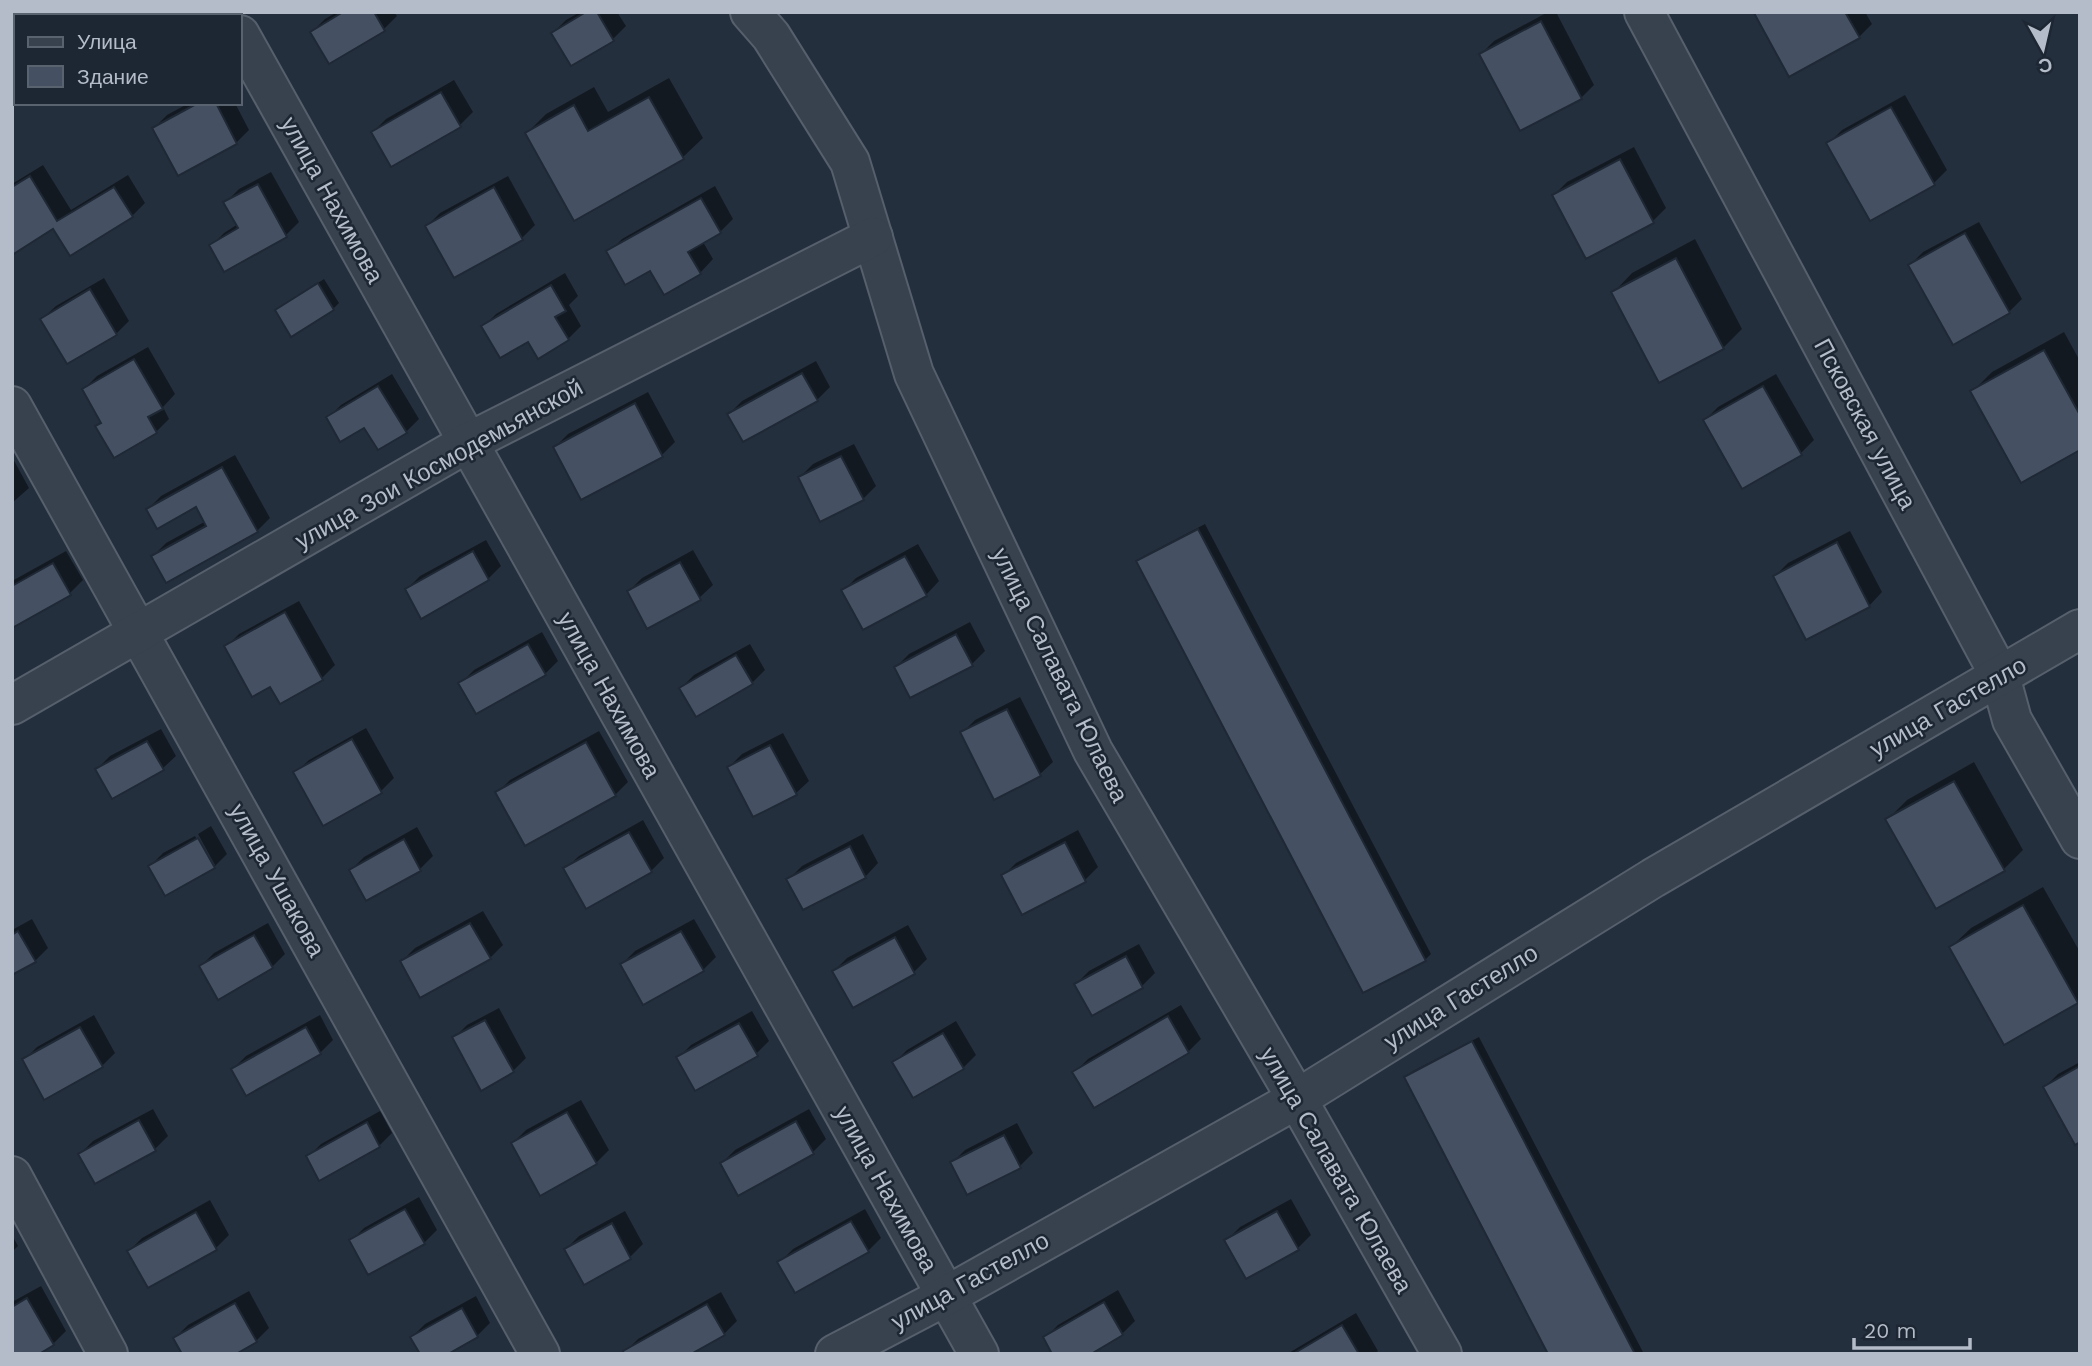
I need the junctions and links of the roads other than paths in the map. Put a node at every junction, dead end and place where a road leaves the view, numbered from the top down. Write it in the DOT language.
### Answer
graph roads {
  1 [pos="750,12"];
  2 [pos="1644,12"];
  3 [pos="242,39"];
  4 [pos="873,237"];
  5 [pos="12,406"];
  6 [pos="467,443"];
  7 [pos="2080,629"];
  8 [pos="139,633"];
  9 [pos="2000,676"];
  10 [pos="12,705"];
  11 [pos="2080,839"];
  12 [pos="1297,1099"];
  13 [pos="12,1176"];
  14 [pos="946,1296"];
  15 [pos="108,1354"];
  16 [pos="541,1354"];
  17 [pos="835,1354"];
  18 [pos="979,1354"];
  19 [pos="1441,1354"];
  1 -- 4 [label="street, улица Салавата Юлаева"];
  2 -- 9 [label="street, Псковская улица"];
  3 -- 6 [label="street, улица Нахимова"];
  4 -- 6 [label="street, улица Зои Космодемьянской"];
  4 -- 12 [label="street, улица Салавата Юлаева"];
  5 -- 8 [label="street, улица Ушакова"];
  6 -- 8 [label="street, улица Зои Космодемьянской"];
  6 -- 14 [label="street, улица Нахимова"];
  7 -- 9 [label="street, улица Гастелло"];
  8 -- 10 [label="street, улица Зои Космодемьянской"];
  8 -- 16 [label="street, улица Ушакова"];
  9 -- 11 [label="street, Псковская улица"];
  9 -- 12 [label="street, улица Гастелло"];
  12 -- 14 [label="street, улица Гастелло"];
  12 -- 19 [label="street, улица Салавата Юлаева"];
  13 -- 15 [label="street"];
  14 -- 17 [label="street, улица Гастелло"];
  14 -- 18 [label="street, улица Нахимова"];
}
